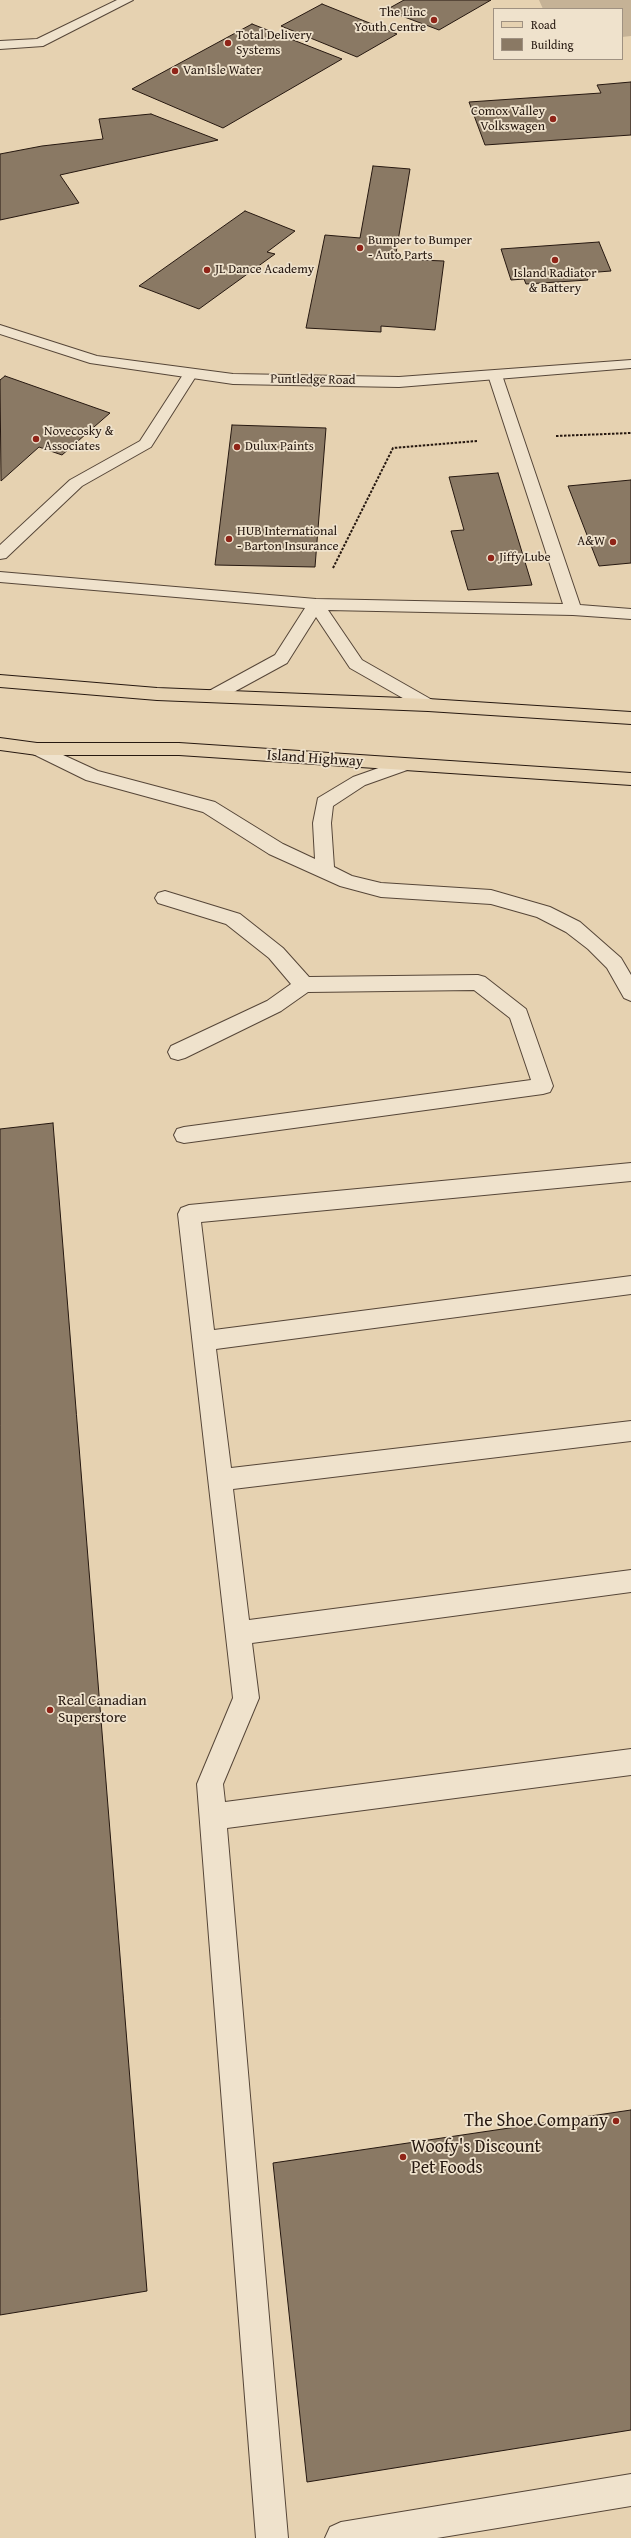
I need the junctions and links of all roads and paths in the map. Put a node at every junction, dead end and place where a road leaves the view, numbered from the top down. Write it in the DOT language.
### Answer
graph roads {
  1 [pos="127,0"];
  2 [pos="0,45"];
  3 [pos="0,329"];
  4 [pos="631,364"];
  5 [pos="191,373"];
  6 [pos="495,375"];
  7 [pos="631,432"];
  8 [pos="516,438"];
  9 [pos="0,554"];
  10 [pos="0,577"];
  11 [pos="316,604"];
  12 [pos="573,610"];
  13 [pos="631,614"];
  14 [pos="0,681"];
  15 [pos="215,695"];
  16 [pos="428,705"];
  17 [pos="631,718"];
  18 [pos="0,744"];
  19 [pos="37,749"];
  20 [pos="404,765"];
  21 [pos="631,779"];
  22 [pos="326,873"];
  23 [pos="165,898"];
  24 [pos="304,985"];
  25 [pos="631,993"];
  26 [pos="178,1052"];
  27 [pos="184,1135"];
  28 [pos="631,1172"];
  29 [pos="631,1285"];
  30 [pos="204,1341"];
  31 [pos="631,1431"];
  32 [pos="221,1480"];
  33 [pos="631,1581"];
  34 [pos="239,1633"];
  35 [pos="631,1762"];
  36 [pos="212,1817"];
  37 [pos="631,2490"];
  38 [pos="272,2538"];
  39 [pos="340,2538"];
  1 -- 2 [label="street"];
  3 -- 5 [label="street, Puntledge Road"];
  4 -- 6 [label="street, Puntledge Road"];
  5 -- 6 [label="street, Puntledge Road"];
  5 -- 9 [label="street"];
  6 -- 8 [label="street"];
  7 -- 8 [label="path"];
  8 -- 11 [label="path"];
  8 -- 12 [label="street"];
  10 -- 11 [label="street"];
  11 -- 12 [label="street"];
  11 -- 15 [label="street"];
  11 -- 16 [label="street"];
  12 -- 13 [label="street"];
  14 -- 15 [label="main road"];
  15 -- 16 [label="main road"];
  16 -- 17 [label="main road"];
  18 -- 19 [label="main road, Island Highway"];
  19 -- 20 [label="main road, Island Highway"];
  19 -- 22 [label="street"];
  20 -- 21 [label="main road, Island Highway"];
  20 -- 22 [label="street"];
  22 -- 25 [label="street"];
  23 -- 24 [label="street"];
  24 -- 26 [label="street"];
  24 -- 27 [label="street"];
  28 -- 30 [label="street"];
  29 -- 30 [label="street"];
  30 -- 32 [label="street"];
  31 -- 32 [label="street"];
  32 -- 34 [label="street"];
  33 -- 34 [label="street"];
  34 -- 36 [label="street"];
  35 -- 36 [label="street"];
  36 -- 38 [label="street"];
  37 -- 39 [label="street"];
}
